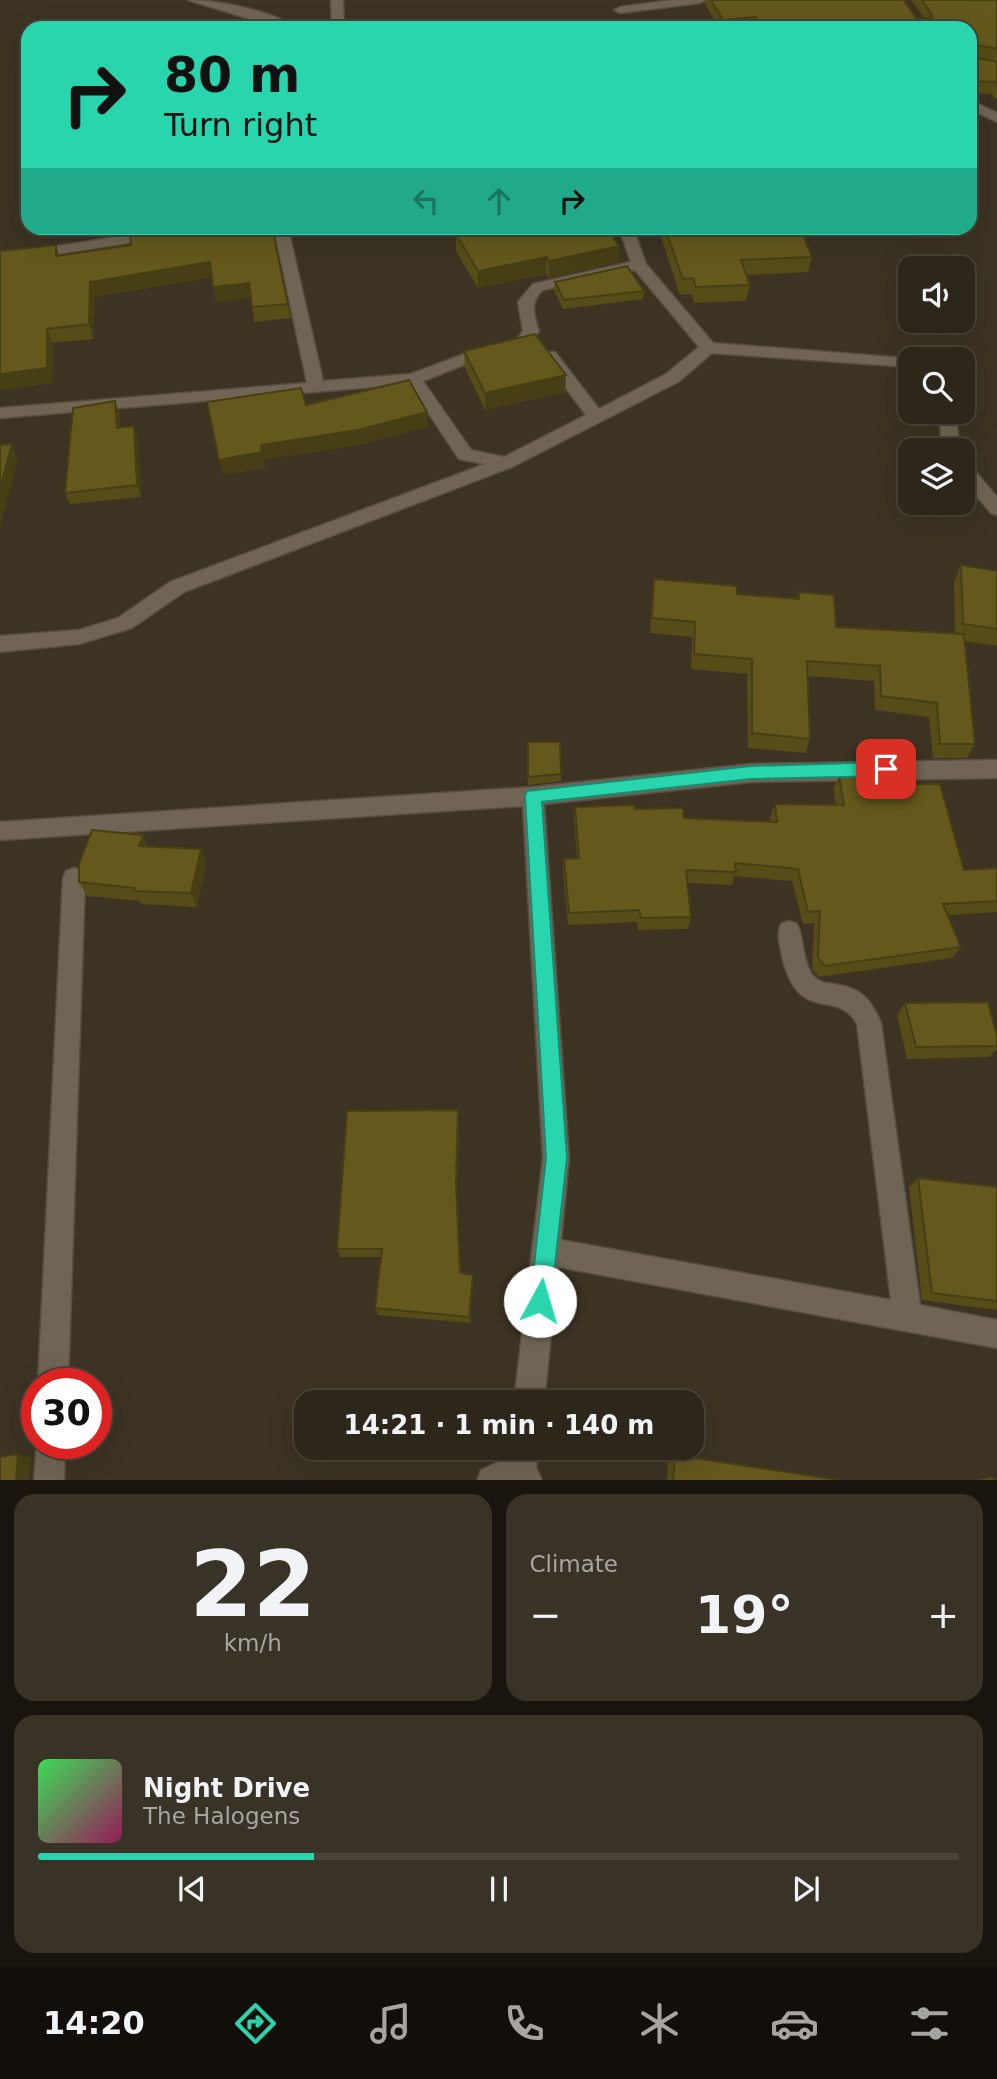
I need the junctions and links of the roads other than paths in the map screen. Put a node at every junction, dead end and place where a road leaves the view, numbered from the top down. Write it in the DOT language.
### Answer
graph roads {
  1 [pos="194,0"];
  2 [pos="337,0"];
  3 [pos="700,0"];
  4 [pos="620,9"];
  5 [pos="271,21"];
  6 [pos="338,21"];
  7 [pos="977,108"];
  8 [pos="997,118"];
  9 [pos="155,235"];
  10 [pos="283,235"];
  11 [pos="628,235"];
  12 [pos="0,259"];
  13 [pos="639,265"];
  14 [pos="531,331"];
  15 [pos="708,348"];
  16 [pos="898,361"];
  17 [pos="413,379"];
  18 [pos="316,387"];
  19 [pos="0,413"];
  20 [pos="596,417"];
  21 [pos="506,463"];
  22 [pos="975,483"];
  23 [pos="997,509"];
  24 [pos="0,644"];
  25 [pos="997,769"];
  26 [pos="533,796"];
  27 [pos="0,831"];
  28 [pos="74,878"];
  29 [pos="789,932"];
  30 [pos="546,1251"];
  31 [pos="907,1317"];
  32 [pos="997,1334"];
  33 [pos="54,1368"];
  34 [pos="530,1390"];
  35 [pos="50,1459"];
  36 [pos="524,1465"];
  37 [pos="49,1480"];
  38 [pos="492,1480"];
  1 -- 5 [label="street"];
  2 -- 6 [label="street"];
  3 -- 4 [label="street"];
  7 -- 8 [label="street"];
  9 -- 12 [label="street"];
  10 -- 18 [label="street"];
  11 -- 13 [label="street"];
  13 -- 14 [label="street"];
  13 -- 15 [label="street"];
  14 -- 17 [label="street"];
  14 -- 20 [label="street"];
  15 -- 16 [label="street"];
  15 -- 20 [label="street"];
  17 -- 18 [label="street"];
  17 -- 21 [label="street"];
  18 -- 19 [label="street"];
  20 -- 21 [label="street"];
  21 -- 24 [label="street"];
  22 -- 23 [label="street"];
  25 -- 26 [label="street"];
  26 -- 27 [label="street"];
  26 -- 30 [label="street"];
  28 -- 33 [label="street"];
  29 -- 31 [label="street"];
  30 -- 31 [label="street"];
  30 -- 34 [label="street"];
  31 -- 32 [label="street"];
  35 -- 37 [label="street"];
  36 -- 38 [label="street"];
}
